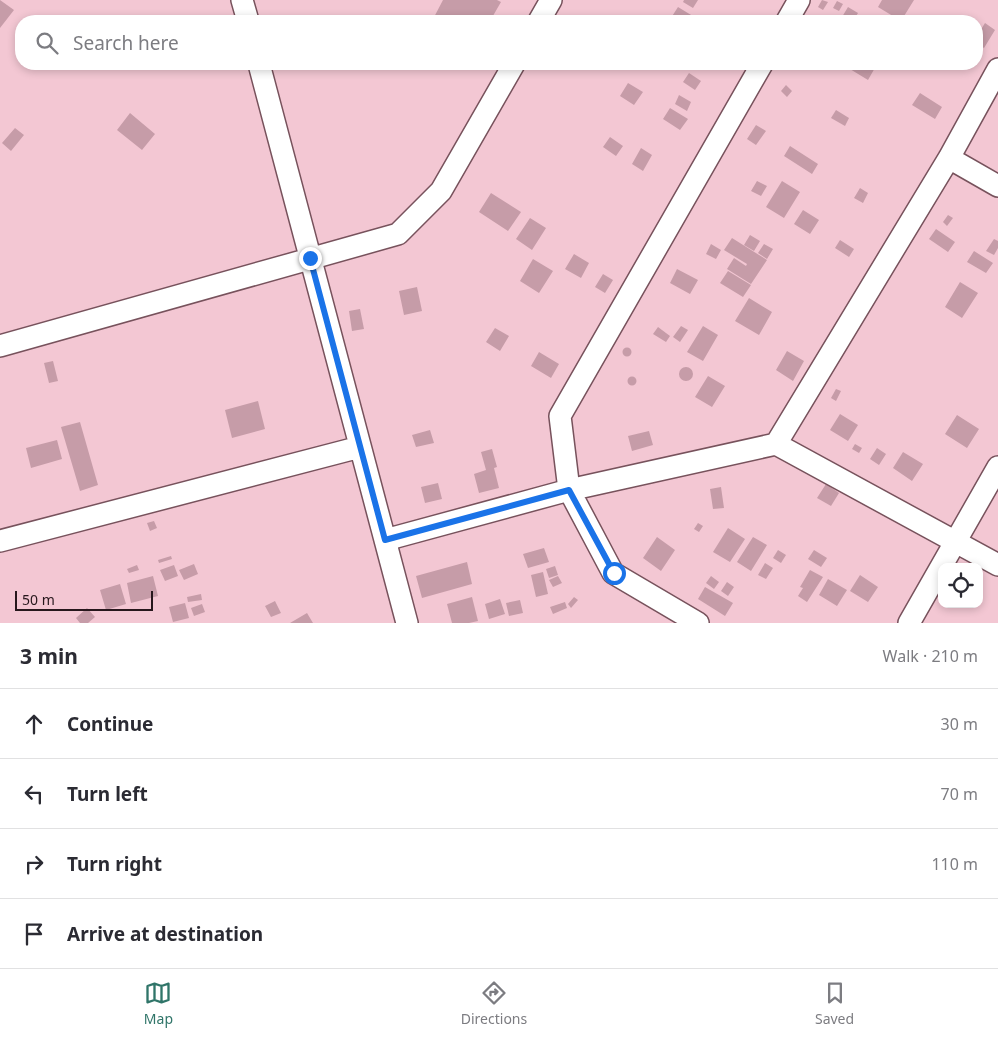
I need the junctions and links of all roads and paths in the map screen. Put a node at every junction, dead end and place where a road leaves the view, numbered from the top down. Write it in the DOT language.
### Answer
graph roads {
  1 [pos="242,0"];
  2 [pos="551,0"];
  3 [pos="799,0"];
  4 [pos="246,15"];
  5 [pos="542,15"];
  6 [pos="790,15"];
  7 [pos="998,69"];
  8 [pos="261,70"];
  9 [pos="511,70"];
  10 [pos="759,70"];
  11 [pos="949,158"];
  12 [pos="998,186"];
  13 [pos="310,258"];
  14 [pos="0,346"];
  15 [pos="776,444"];
  16 [pos="360,447"];
  17 [pos="998,467"];
  18 [pos="569,490"];
  19 [pos="385,540"];
  20 [pos="0,541"];
  21 [pos="955,542"];
  22 [pos="998,565"];
  23 [pos="407,623"];
  24 [pos="698,623"];
  25 [pos="909,623"];
  1 -- 4 [label="street"];
  2 -- 5 [label="street"];
  3 -- 6 [label="street"];
  7 -- 11 [label="street"];
  8 -- 13 [label="street"];
  9 -- 13 [label="street"];
  10 -- 18 [label="street"];
  11 -- 12 [label="street"];
  11 -- 15 [label="street"];
  13 -- 14 [label="street"];
  13 -- 16 [label="street"];
  15 -- 18 [label="street"];
  15 -- 21 [label="street"];
  16 -- 19 [label="street"];
  16 -- 20 [label="street"];
  17 -- 21 [label="street"];
  18 -- 19 [label="street"];
  18 -- 24 [label="street"];
  19 -- 23 [label="street"];
  21 -- 22 [label="street"];
  21 -- 25 [label="street"];
}
